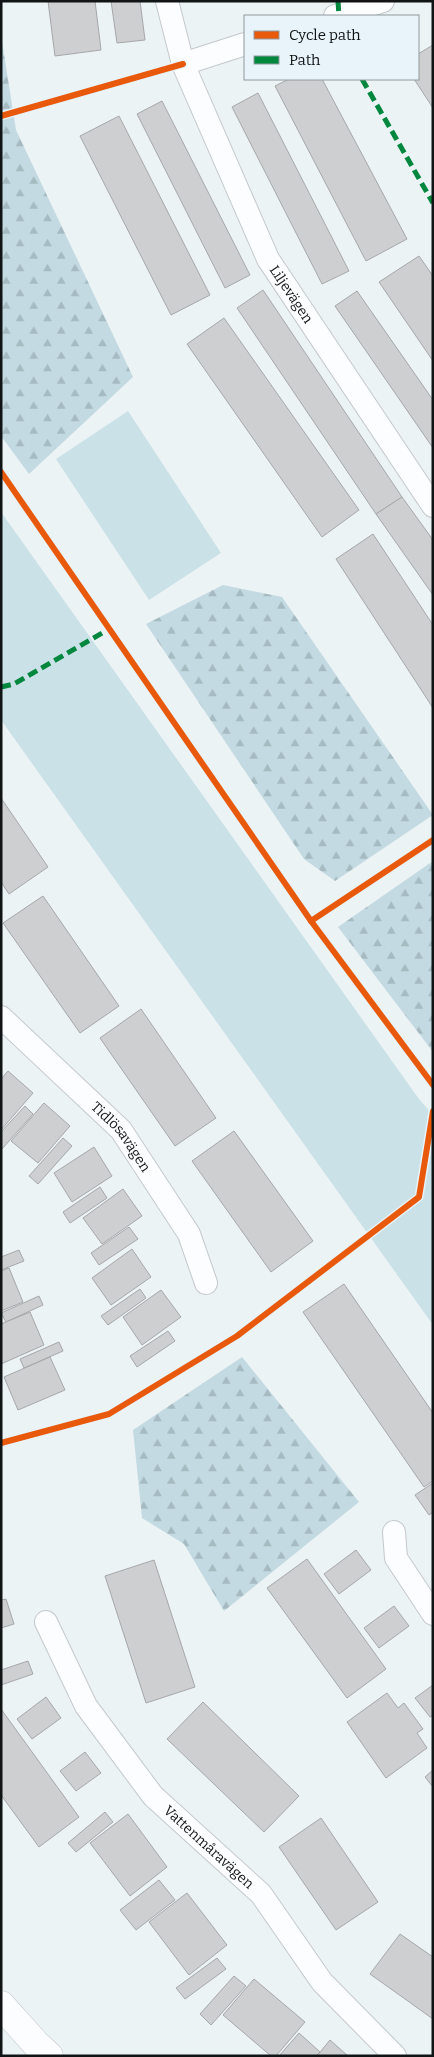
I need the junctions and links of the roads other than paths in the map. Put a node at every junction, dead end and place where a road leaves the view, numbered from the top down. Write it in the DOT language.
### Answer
graph roads {
  1 [pos="167,1"];
  2 [pos="383,1"];
  3 [pos="338,15"];
  4 [pos="244,44"];
  5 [pos="183,64"];
  6 [pos="433,506"];
  7 [pos="1,1017"];
  8 [pos="206,1283"];
  9 [pos="394,1532"];
  10 [pos="433,1614"];
  11 [pos="46,1622"];
  12 [pos="1,2005"];
  13 [pos="37,2052"];
  14 [pos="395,2056"];
  1 -- 5 [label="street, Liljevägen"];
  2 -- 3 [label="street"];
  4 -- 5 [label="street"];
  5 -- 6 [label="street, Liljevägen"];
  7 -- 8 [label="street, Tidlösavägen"];
  9 -- 10 [label="street"];
  11 -- 14 [label="street, Vattenmåravägen"];
  12 -- 13 [label="street"];
}
